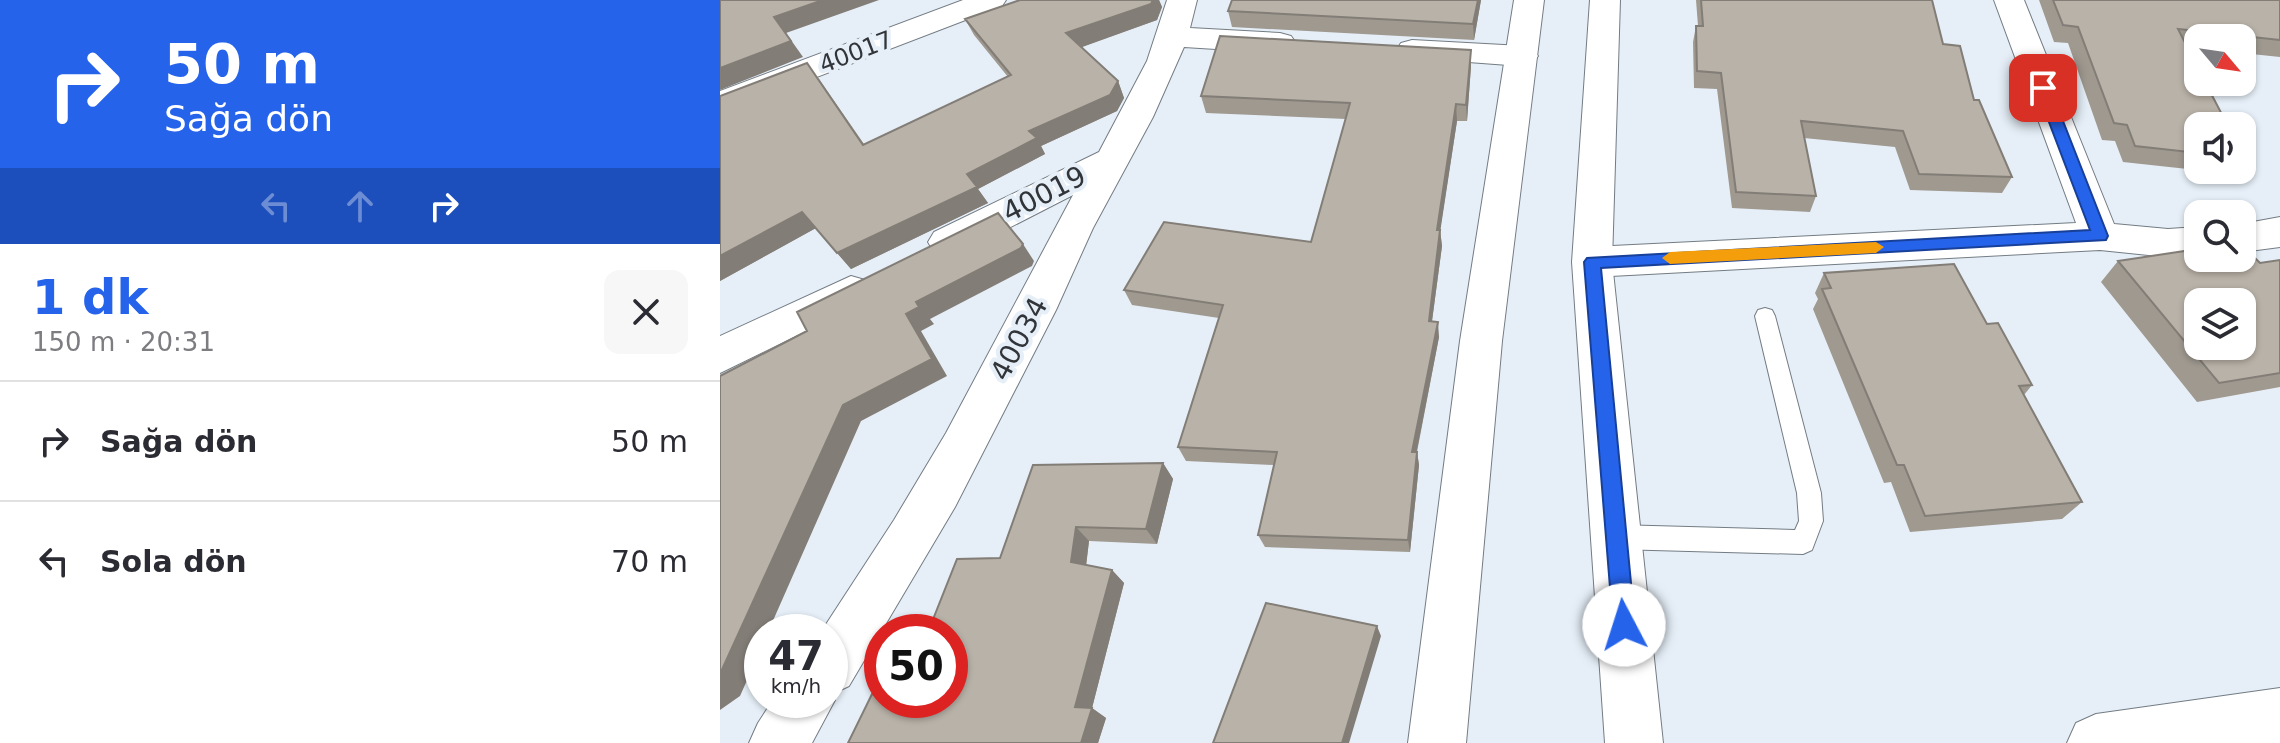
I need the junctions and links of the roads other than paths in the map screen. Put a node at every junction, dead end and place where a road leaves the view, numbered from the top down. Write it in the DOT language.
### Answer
graph roads {
  1 [pos="991,0"];
  2 [pos="1529,0"];
  3 [pos="1605,0"];
  4 [pos="2009,0"];
  5 [pos="1178,18"];
  6 [pos="1317,45"];
  7 [pos="1380,48"];
  8 [pos="1522,56"];
  9 [pos="720,103"];
  10 [pos="1110,161"];
  11 [pos="2100,236"];
  12 [pos="2184,242"];
  13 [pos="1592,262"];
  14 [pos="1765,316"];
  15 [pos="720,356"];
  16 [pos="1616,537"];
  17 [pos="848,641"];
  18 [pos="2280,716"];
  19 [pos="795,718"];
  20 [pos="778,743"];
  21 [pos="1437,743"];
  22 [pos="1634,743"];
  23 [pos="2096,743"];
  1 -- 9 [label="street, 40017"];
  2 -- 8 [label="street"];
  3 -- 13 [label="street"];
  4 -- 11 [label="street"];
  5 -- 6 [label="street"];
  5 -- 10 [label="street, 40034"];
  7 -- 8 [label="street"];
  8 -- 21 [label="street"];
  10 -- 15 [label="street, 40019"];
  10 -- 17 [label="street, 40034"];
  11 -- 12 [label="street"];
  11 -- 13 [label="street"];
  13 -- 16 [label="street"];
  14 -- 16 [label="lane"];
  16 -- 22 [label="street"];
  18 -- 23 [label="street"];
  19 -- 20 [label="street"];
}
